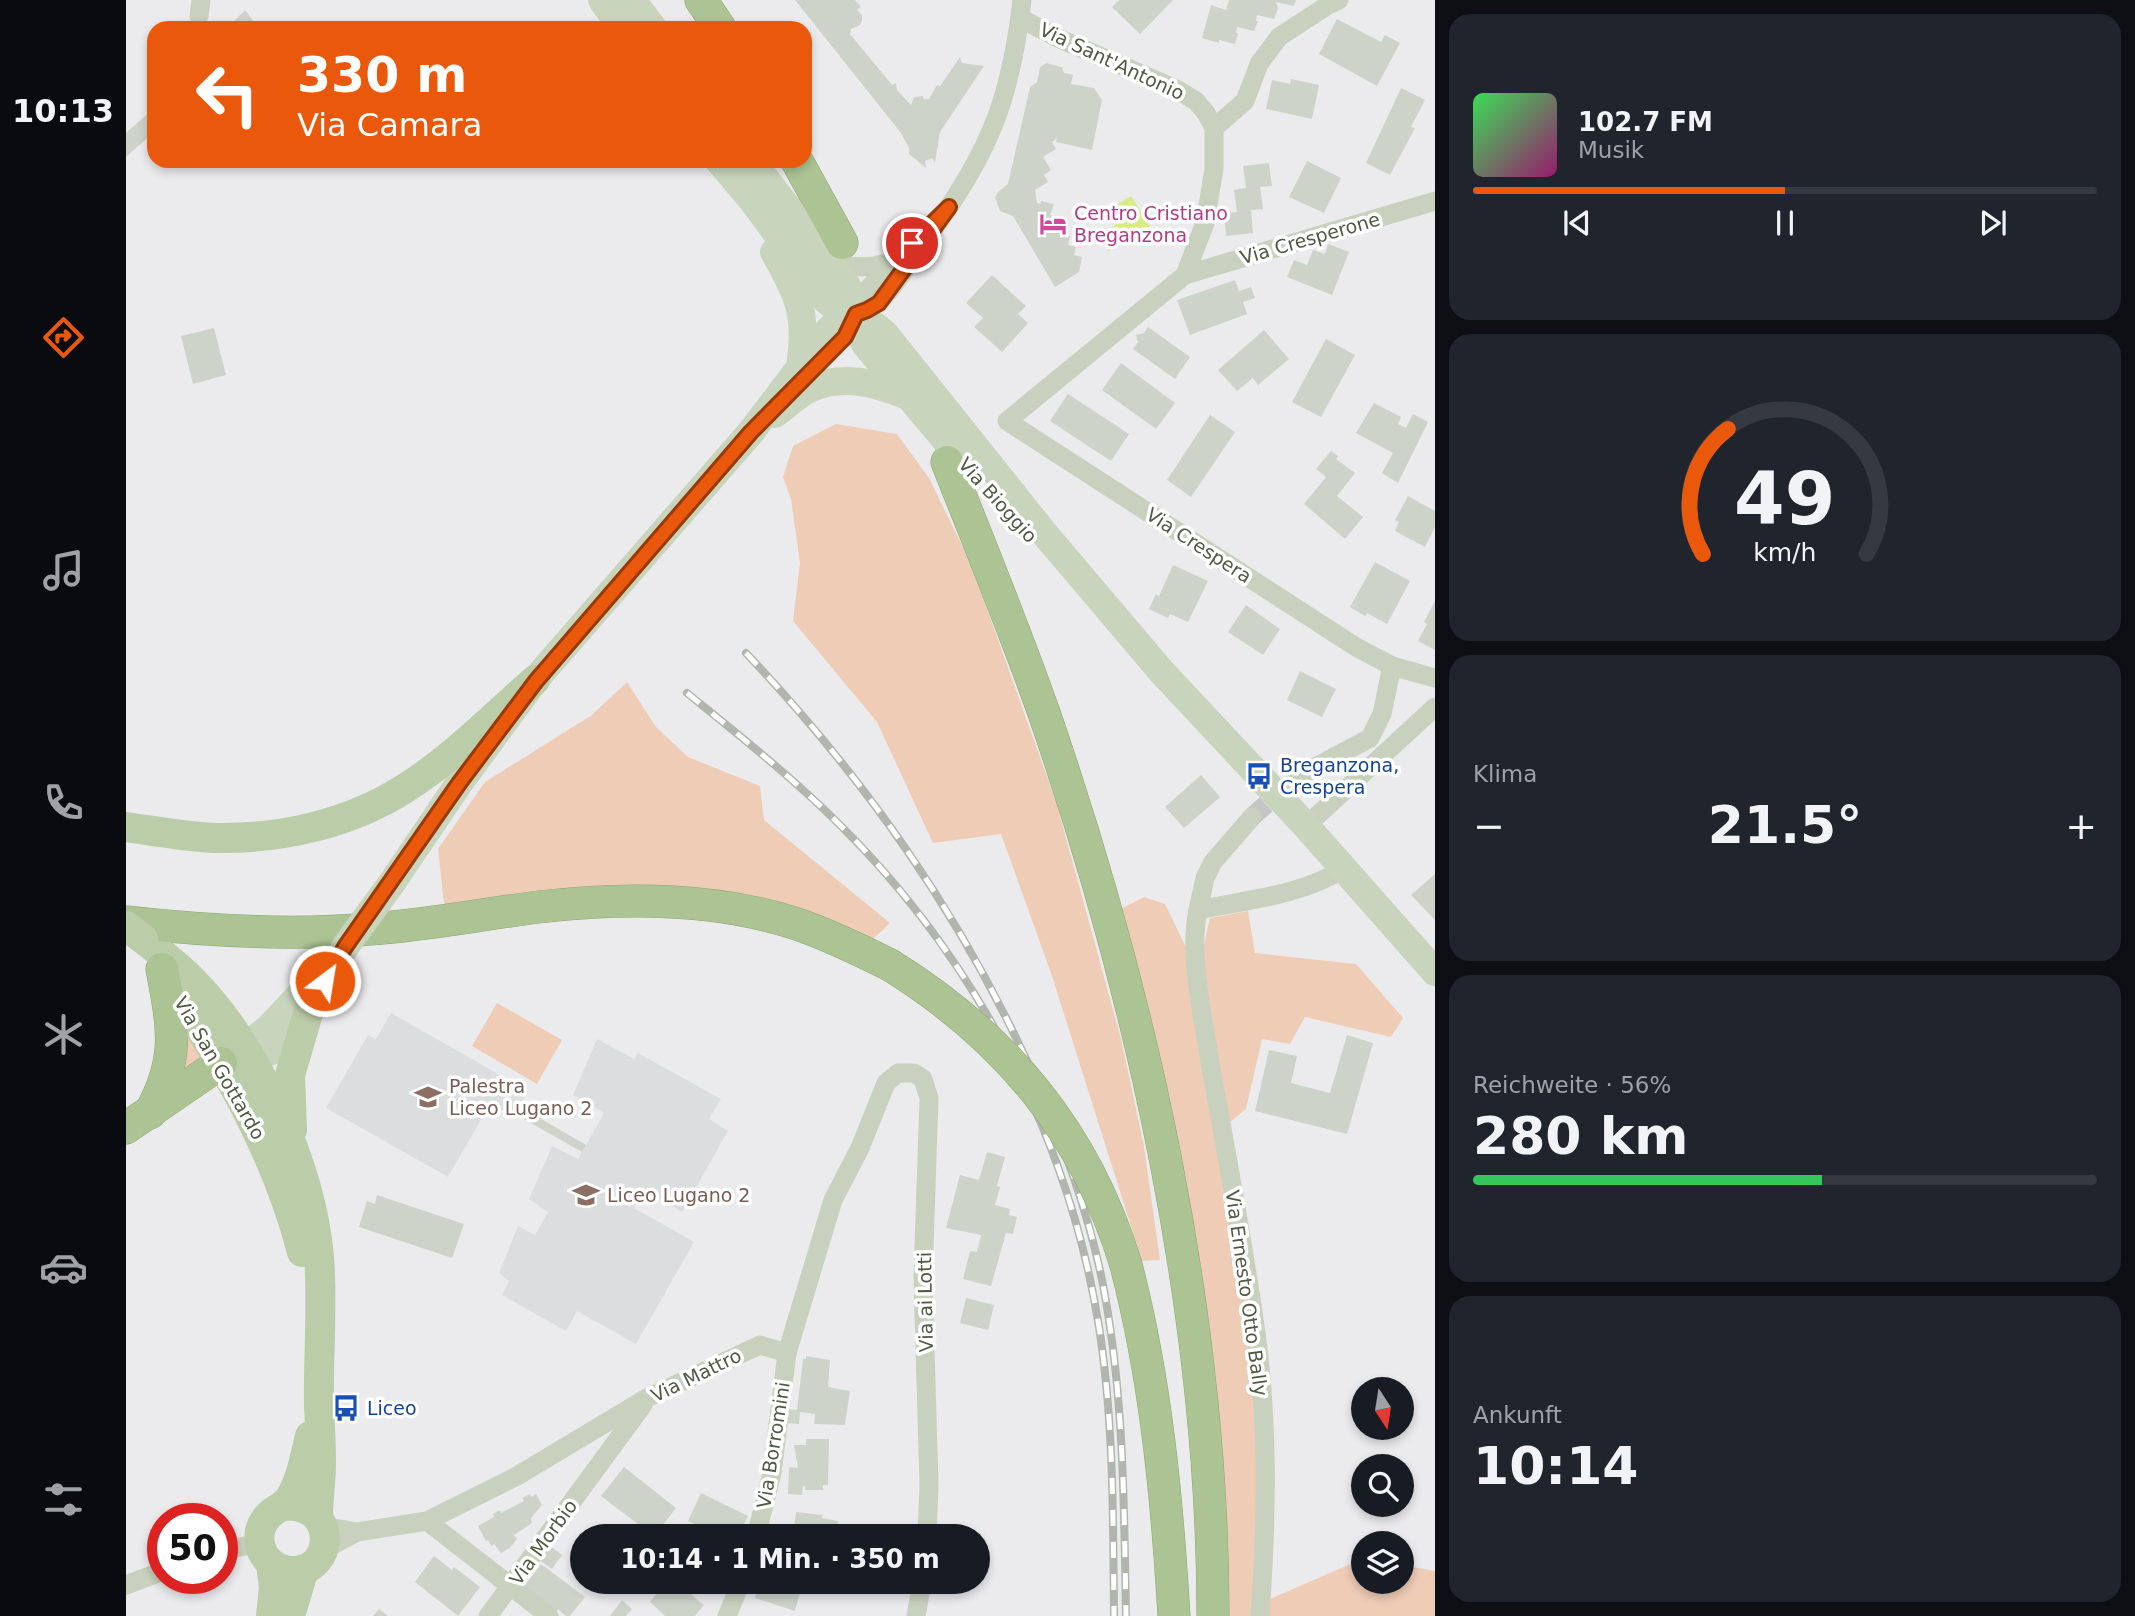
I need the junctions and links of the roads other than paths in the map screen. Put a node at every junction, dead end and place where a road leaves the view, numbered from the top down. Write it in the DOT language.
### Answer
graph roads {
  1 [pos="602,0"];
  2 [pos="632,0"];
  3 [pos="701,0"];
  4 [pos="1339,0"];
  5 [pos="1021,9"];
  6 [pos="617,21"];
  7 [pos="648,21"];
  8 [pos="715,21"];
  9 [pos="1214,128"];
  10 [pos="722,168"];
  11 [pos="724,168"];
  12 [pos="758,168"];
  13 [pos="800,168"];
  14 [pos="1435,201"];
  15 [pos="949,207"];
  16 [pos="834,251"];
  17 [pos="898,258"];
  18 [pos="1185,275"];
  19 [pos="856,314"];
  20 [pos="800,366"];
  21 [pos="907,396"];
  22 [pos="1007,421"];
  23 [pos="751,432"];
  24 [pos="947,462"];
  25 [pos="1392,666"];
  26 [pos="1161,671"];
  27 [pos="1435,678"];
  28 [pos="536,681"];
  29 [pos="1435,706"];
  30 [pos="1295,778"];
  31 [pos="1252,817"];
  32 [pos="1306,825"];
  33 [pos="126,827"];
  34 [pos="1344,868"];
  35 [pos="1198,910"];
  36 [pos="130,931"];
  37 [pos="345,947"];
  38 [pos="162,969"];
  39 [pos="1435,972"];
  40 [pos="309,1010"];
  41 [pos="239,1056"];
  42 [pos="138,1121"];
  43 [pos="300,1168"];
  44 [pos="321,1324"];
  45 [pos="787,1353"];
  46 [pos="647,1398"];
  47 [pos="319,1404"];
  48 [pos="284,1506"];
  49 [pos="427,1521"];
  50 [pos="759,1524"];
  51 [pos="927,1524"];
  52 [pos="317,1540"];
  53 [pos="238,1552"];
  54 [pos="265,1554"];
  55 [pos="147,1577"];
  56 [pos="126,1585"];
  57 [pos="511,1587"];
  58 [pos="736,1594"];
  59 [pos="920,1594"];
  60 [pos="271,1616"];
  61 [pos="290,1616"];
  62 [pos="488,1616"];
  63 [pos="549,1616"];
  64 [pos="727,1616"];
  65 [pos="916,1616"];
  66 [pos="1174,1616"];
  67 [pos="1213,1616"];
  68 [pos="1260,1616"];
  1 -- 6 [label="main road"];
  2 -- 7 [label="main road"];
  3 -- 8 [label="highway"];
  4 -- 9 [label="street"];
  5 -- 9 [label="street, Via Sant'Antonio"];
  5 -- 15 [label="street"];
  9 -- 18 [label="street, Via Cresperone"];
  10 -- 20 [label="main road"];
  11 -- 19 [label="main road, Via Bioggio"];
  12 -- 16 [label="main road, Via Bioggio"];
  13 -- 16 [label="highway"];
  14 -- 18 [label="street, Via Cresperone"];
  15 -- 17 [label="street"];
  15 -- 19 [label="street"];
  16 -- 17 [label="street"];
  16 -- 19 [label="main road, Via Bioggio"];
  17 -- 19 [label="street"];
  18 -- 22 [label="street, Via Cresperone"];
  19 -- 20 [label="main road"];
  19 -- 21 [label="main road, Via Bioggio"];
  19 -- 23 [label="main road"];
  19 -- 26 [label="main road, Via Bioggio"];
  20 -- 23 [label="main road"];
  21 -- 23 [label="main road"];
  21 -- 26 [label="main road, Via Bioggio"];
  22 -- 25 [label="street, Via Crespera"];
  23 -- 28 [label="main road"];
  24 -- 67 [label="highway"];
  25 -- 27 [label="street, Via Crespera"];
  25 -- 30 [label="street"];
  26 -- 32 [label="main road, Via Bioggio"];
  28 -- 33 [label="main road"];
  28 -- 37 [label="main road, bridge"];
  29 -- 32 [label="street"];
  31 -- 35 [label="street"];
  32 -- 34 [label="main road, Via Bioggio"];
  34 -- 35 [label="street"];
  34 -- 39 [label="main road, Via Bioggio"];
  35 -- 68 [label="street, Via Ernesto Otto Bally"];
  36 -- 38 [label="main road, Via San Gottardo"];
  36 -- 41 [label="main road, Via San Gottardo"];
  36 -- 66 [label="highway, bridge"];
  37 -- 40 [label="main road"];
  37 -- 41 [label="main road"];
  38 -- 41 [label="main road, Via San Gottardo"];
  38 -- 42 [label="highway"];
  40 -- 41 [label="main road"];
  40 -- 43 [label="main road"];
  41 -- 42 [label="highway"];
  41 -- 43 [label="main road, Via San Gottardo"];
  41 -- 44 [label="main road, Via San Gottardo"];
  43 -- 44 [label="main road, Via San Gottardo"];
  44 -- 47 [label="main road, Via San Gottardo"];
  45 -- 46 [label="street, Via Mattro"];
  45 -- 50 [label="street, Via Borromini"];
  45 -- 51 [label="street, Via ai Lotti"];
  46 -- 49 [label="street, Via Mattro"];
  46 -- 57 [label="street, Via Morbio"];
  47 -- 48 [label="main road, Via San Gottardo"];
  47 -- 52 [label="main road, Via San Gottardo"];
  48 -- 52 [label="main road"];
  48 -- 54 [label="main road"];
  49 -- 52 [label="street, Via Mattro"];
  49 -- 57 [label="street"];
  52 -- 54 [label="main road"];
  52 -- 61 [label="main road, Via San Gottardo"];
  53 -- 54 [label="street"];
  54 -- 60 [label="main road"];
  55 -- 56 [label="street"];
  57 -- 62 [label="street, Via Morbio"];
  57 -- 63 [label="street"];
  58 -- 64 [label="street"];
  59 -- 65 [label="street"];
}
